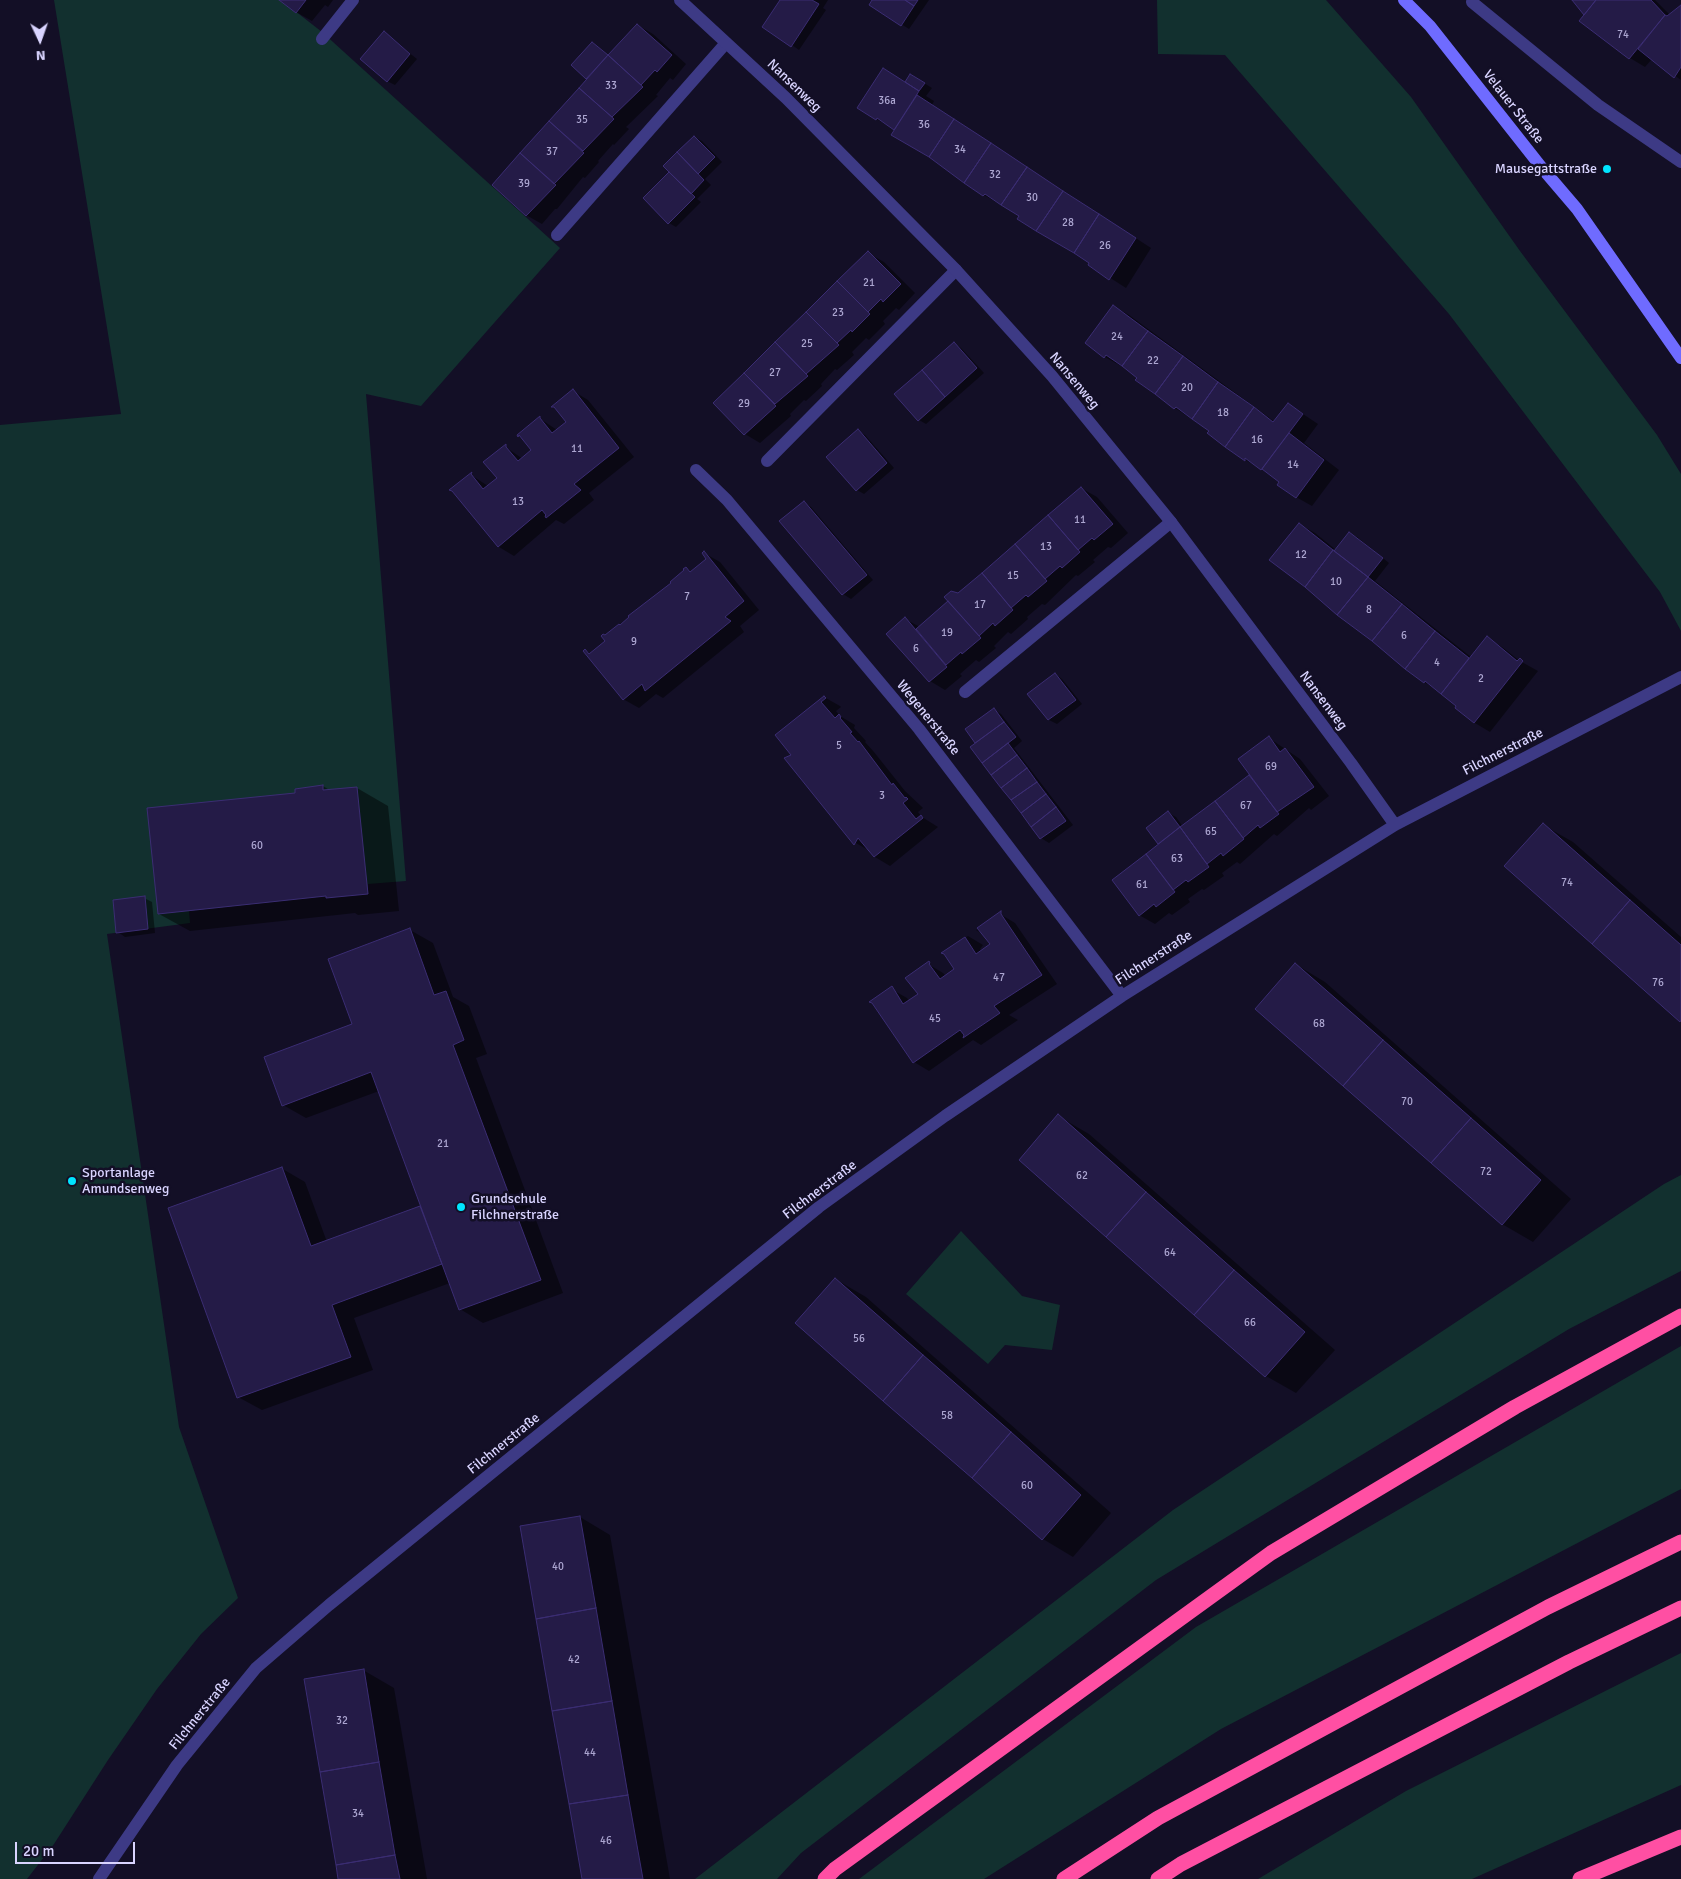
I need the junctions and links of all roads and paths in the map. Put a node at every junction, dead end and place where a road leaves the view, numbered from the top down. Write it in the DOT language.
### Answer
graph roads {
  1 [pos="353,0"];
  2 [pos="680,0"];
  3 [pos="1404,0"];
  4 [pos="1472,2"];
  5 [pos="322,38"];
  6 [pos="726,43"];
  7 [pos="1681,162"];
  8 [pos="557,235"];
  9 [pos="956,270"];
  10 [pos="1681,358"];
  11 [pos="767,461"];
  12 [pos="696,470"];
  13 [pos="1171,522"];
  14 [pos="1681,677"];
  15 [pos="965,692"];
  16 [pos="1395,825"];
  17 [pos="1122,996"];
  18 [pos="1681,1316"];
  19 [pos="1681,1542"];
  20 [pos="1681,1608"];
  21 [pos="1681,1837"];
  22 [pos="99,1879"];
  23 [pos="825,1879"];
  24 [pos="1064,1879"];
  25 [pos="1158,1879"];
  26 [pos="1580,1879"];
  1 -- 5 [label="street"];
  2 -- 6 [label="street, Nansenweg"];
  3 -- 10 [label="main road, Velauer Straße"];
  4 -- 7 [label="street"];
  6 -- 8 [label="street"];
  6 -- 9 [label="street, Nansenweg"];
  9 -- 11 [label="street"];
  9 -- 13 [label="street, Nansenweg"];
  12 -- 17 [label="street, Wegenerstraße"];
  13 -- 15 [label="street"];
  13 -- 16 [label="street, Nansenweg"];
  14 -- 16 [label="street, Filchnerstraße"];
  16 -- 17 [label="street, Filchnerstraße"];
  17 -- 22 [label="street, Filchnerstraße"];
  18 -- 23 [label="highway"];
  19 -- 24 [label="highway"];
  20 -- 25 [label="highway"];
  21 -- 26 [label="highway"];
}
